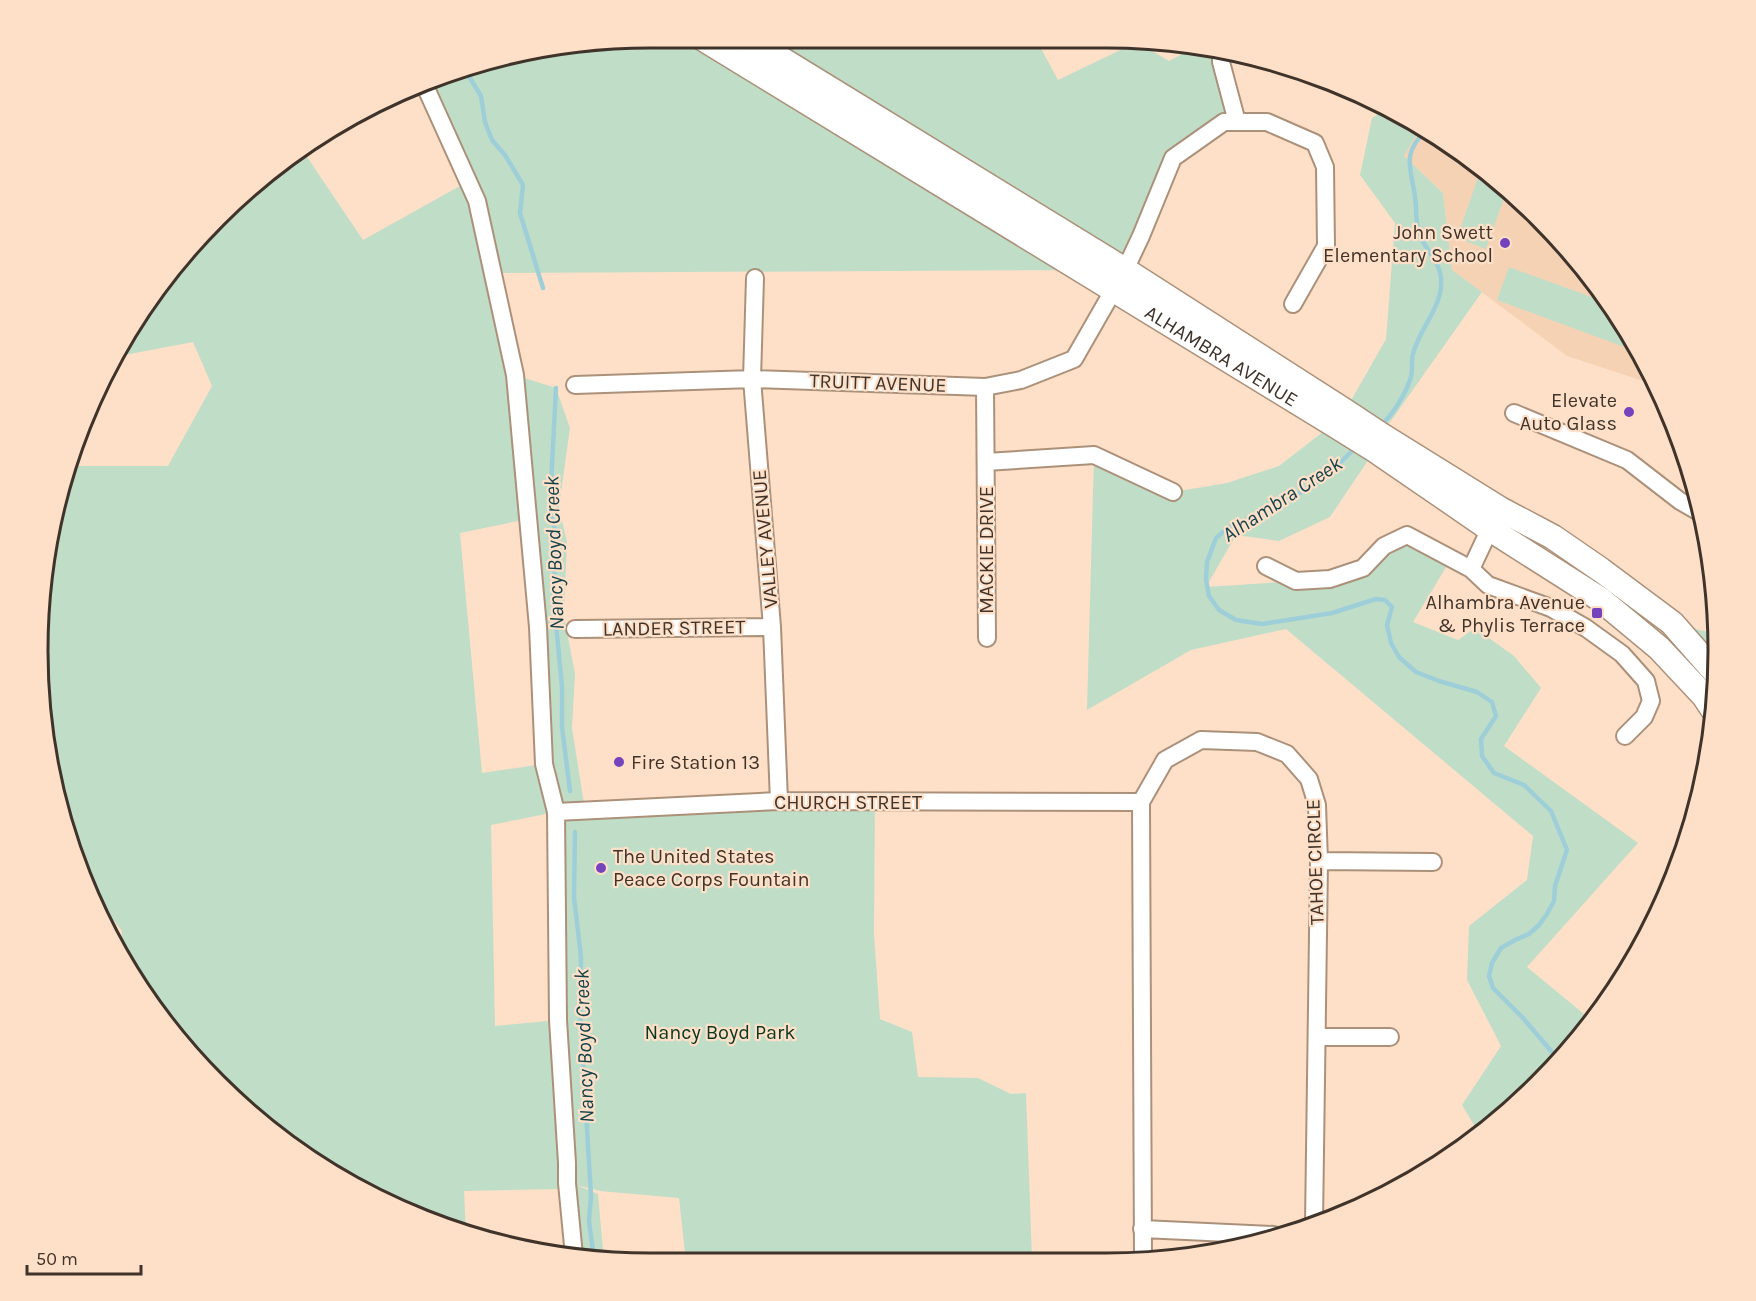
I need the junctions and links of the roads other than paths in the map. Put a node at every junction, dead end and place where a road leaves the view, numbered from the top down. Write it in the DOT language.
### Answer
graph roads {
  1 [pos="719,48"];
  2 [pos="762,48"];
  3 [pos="1221,60"];
  4 [pos="427,91"];
  5 [pos="1237,122"];
  6 [pos="754,278"];
  7 [pos="1119,280"];
  8 [pos="1293,304"];
  9 [pos="752,379"];
  10 [pos="575,385"];
  11 [pos="985,387"];
  12 [pos="1514,413"];
  13 [pos="986,462"];
  14 [pos="1173,492"];
  15 [pos="1690,507"];
  16 [pos="1495,519"];
  17 [pos="1266,566"];
  18 [pos="1471,569"];
  19 [pos="772,627"];
  20 [pos="575,629"];
  21 [pos="987,638"];
  22 [pos="1708,664"];
  23 [pos="1706,699"];
  24 [pos="1625,736"];
  25 [pos="779,801"];
  26 [pos="1141,802"];
  27 [pos="556,812"];
  28 [pos="1319,861"];
  29 [pos="1433,862"];
  30 [pos="1317,1037"];
  31 [pos="1390,1037"];
  32 [pos="1314,1215"];
  33 [pos="1142,1228"];
  34 [pos="1253,1234"];
  35 [pos="573,1248"];
  36 [pos="1143,1252"];
  1 -- 7 [label="main road, ALHAMBRA AVENUE"];
  2 -- 7 [label="main road, ALHAMBRA AVENUE"];
  3 -- 5 [label="street"];
  4 -- 27 [label="street"];
  5 -- 7 [label="street, TRUITT AVENUE"];
  5 -- 8 [label="street"];
  6 -- 9 [label="street, VALLEY AVENUE"];
  7 -- 11 [label="street, TRUITT AVENUE"];
  7 -- 16 [label="main road, ALHAMBRA AVENUE"];
  9 -- 10 [label="street, TRUITT AVENUE"];
  9 -- 11 [label="street, TRUITT AVENUE"];
  9 -- 19 [label="street, VALLEY AVENUE"];
  11 -- 13 [label="street, MACKIE DRIVE"];
  12 -- 15 [label="street"];
  13 -- 14 [label="street, MACKIE DRIVE"];
  13 -- 21 [label="street, MACKIE DRIVE"];
  16 -- 18 [label="street"];
  16 -- 22 [label="main road, ALHAMBRA AVENUE"];
  16 -- 23 [label="main road, ALHAMBRA AVENUE"];
  17 -- 18 [label="street"];
  18 -- 24 [label="street"];
  19 -- 20 [label="street, LANDER STREET"];
  19 -- 25 [label="street, VALLEY AVENUE"];
  25 -- 26 [label="street, CHURCH STREET"];
  25 -- 27 [label="street, CHURCH STREET"];
  26 -- 28 [label="street, TAHOE CIRCLE"];
  26 -- 33 [label="street, TAHOE CIRCLE"];
  27 -- 35 [label="street"];
  28 -- 29 [label="street"];
  28 -- 30 [label="street, TAHOE CIRCLE"];
  30 -- 31 [label="street"];
  30 -- 32 [label="street, TAHOE CIRCLE"];
  33 -- 34 [label="street"];
  33 -- 36 [label="street, TAHOE CIRCLE"];
}
